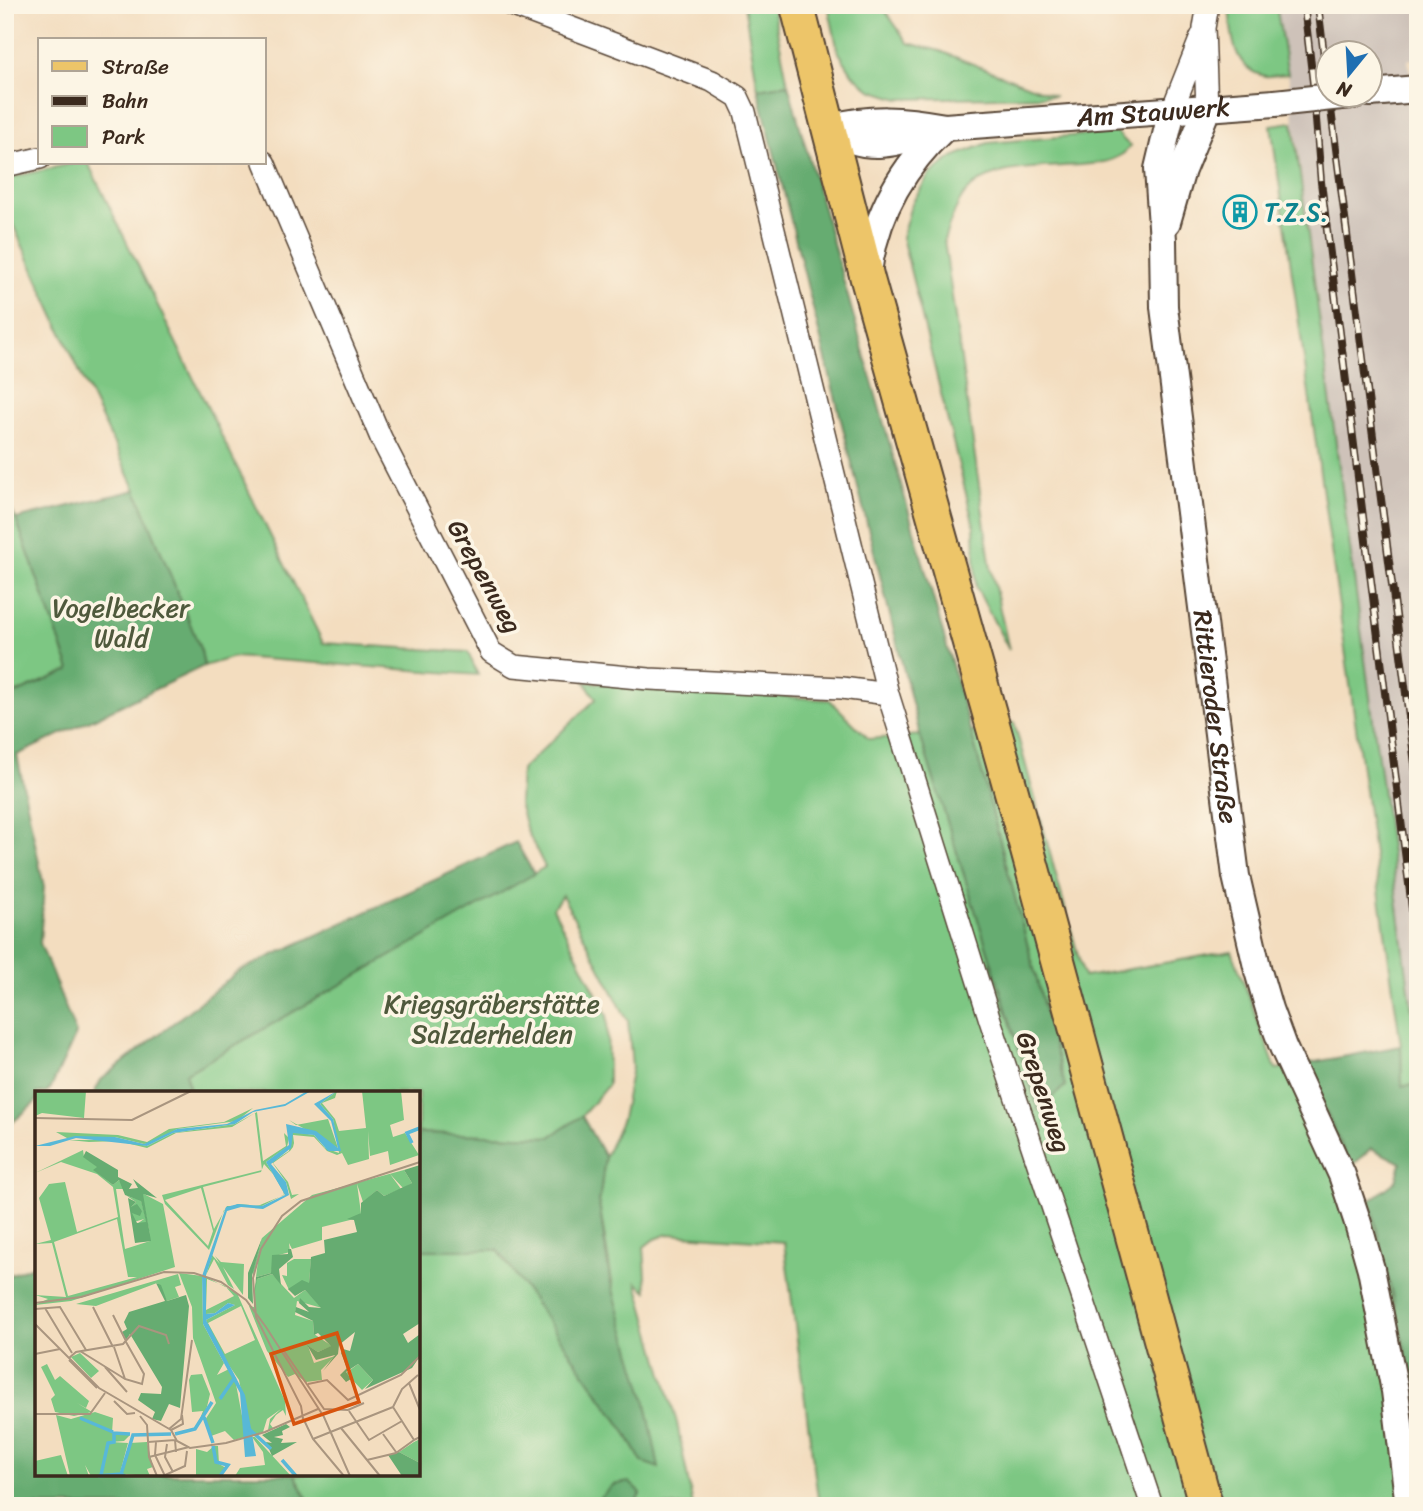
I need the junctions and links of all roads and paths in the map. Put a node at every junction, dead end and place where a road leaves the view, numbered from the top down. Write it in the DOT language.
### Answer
graph roads {
  1 [pos="511,5"];
  2 [pos="797,5"];
  3 [pos="1208,5"];
  4 [pos="1204,28"];
  5 [pos="1418,89"];
  6 [pos="1384,92"];
  7 [pos="1314,99"];
  8 [pos="1207,109"];
  9 [pos="1172,110"];
  10 [pos="945,127"];
  11 [pos="828,128"];
  12 [pos="38,158"];
  13 [pos="265,164"];
  14 [pos="5,166"];
  15 [pos="1163,240"];
  16 [pos="867,281"];
  17 [pos="888,694"];
  18 [pos="1152,1506"];
  19 [pos="1206,1506"];
  20 [pos="1409,1506"];
  1 -- 17 [label="street, Grepenweg"];
  2 -- 11 [label="main road"];
  3 -- 4 [label="street"];
  4 -- 8 [label="street"];
  4 -- 9 [label="street"];
  5 -- 6 [label="street"];
  7 -- 8 [label="street, Am Stauwerk, bridge"];
  8 -- 9 [label="street, Am Stauwerk"];
  8 -- 15 [label="street, Rittieroder Straße"];
  9 -- 10 [label="street, Am Stauwerk"];
  9 -- 15 [label="street, Rittieroder Straße"];
  10 -- 11 [label="street, Am Stauwerk"];
  10 -- 16 [label="street"];
  11 -- 16 [label="main road"];
  12 -- 14 [label="street"];
  13 -- 17 [label="street, Grepenweg"];
  15 -- 20 [label="street, Rittieroder Straße"];
  16 -- 19 [label="main road"];
  17 -- 18 [label="street, Grepenweg"];
}
